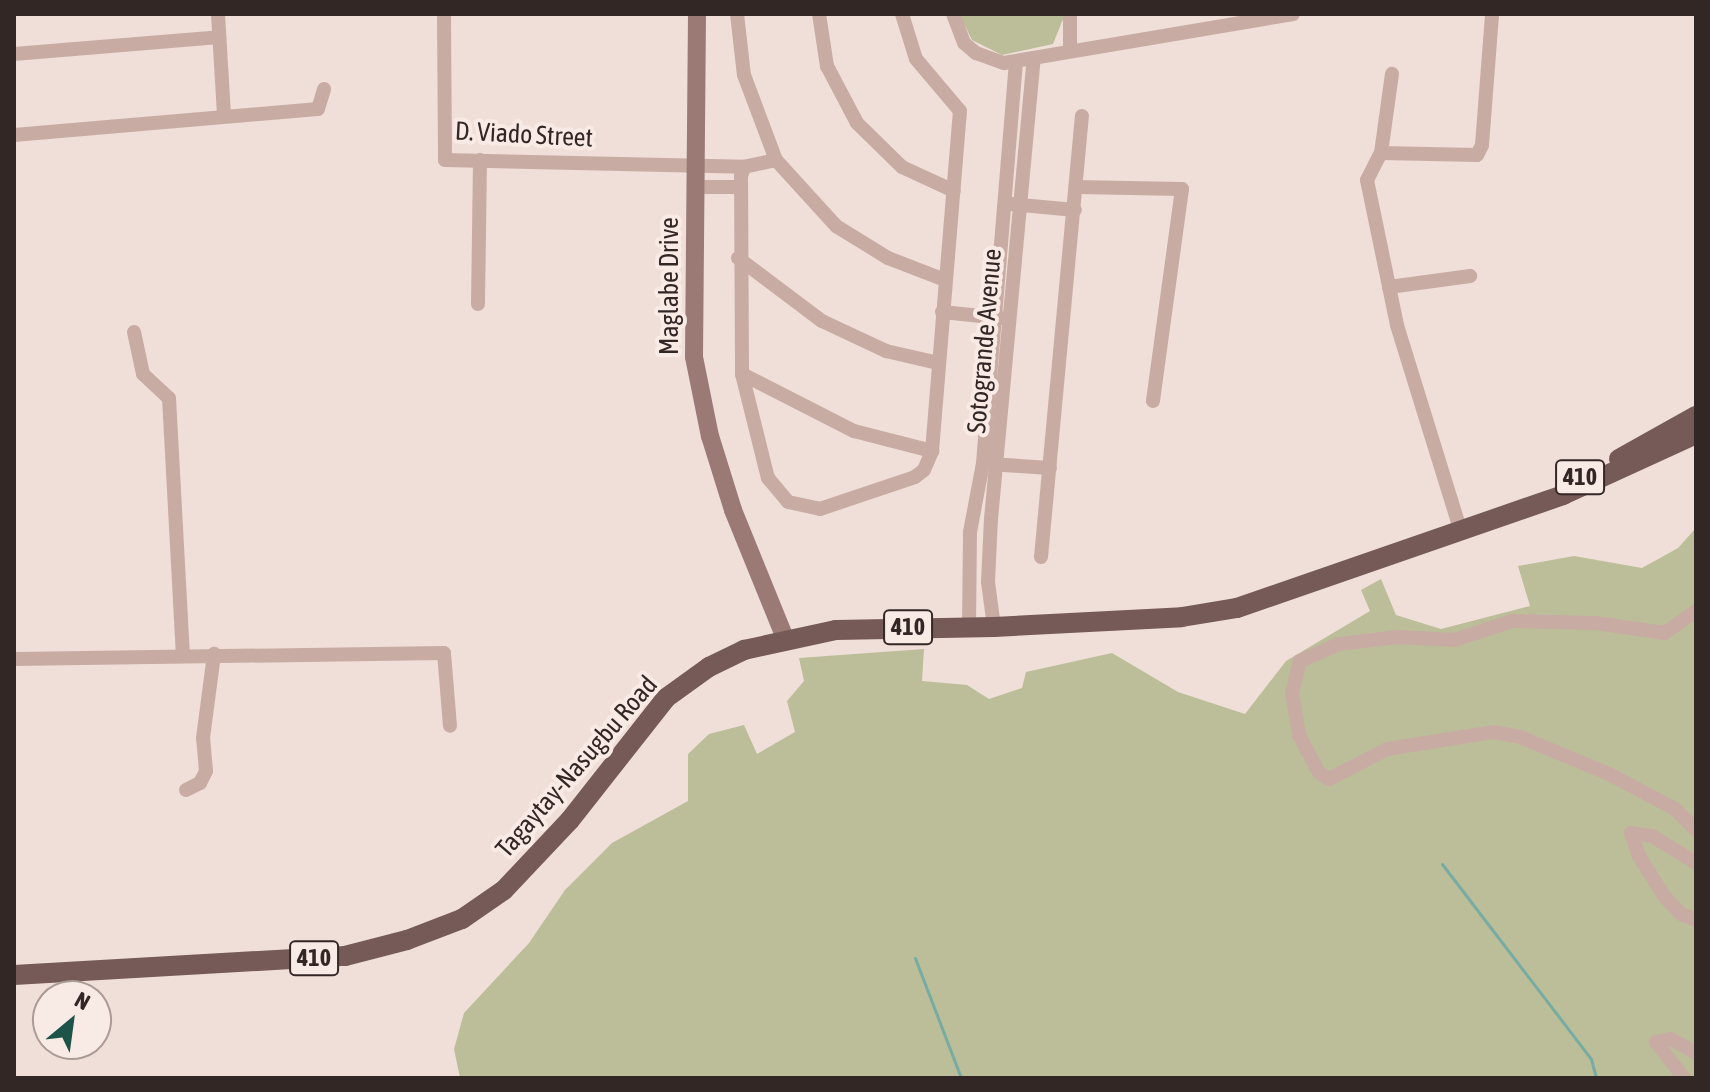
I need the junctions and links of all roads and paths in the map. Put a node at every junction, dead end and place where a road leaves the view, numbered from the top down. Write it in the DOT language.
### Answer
graph roads {
  1 [pos="218,14"];
  2 [pos="444,14"];
  3 [pos="697,14"];
  4 [pos="737,14"];
  5 [pos="819,14"];
  6 [pos="902,14"];
  7 [pos="953,14"];
  8 [pos="1070,14"];
  9 [pos="1293,14"];
  10 [pos="1492,14"];
  11 [pos="219,37"];
  12 [pos="1070,50"];
  13 [pos="14,54"];
  14 [pos="1034,58"];
  15 [pos="1016,62"];
  16 [pos="1392,74"];
  17 [pos="324,89"];
  18 [pos="224,116"];
  19 [pos="1082,116"];
  20 [pos="14,135"];
  21 [pos="1381,153"];
  22 [pos="480,160"];
  23 [pos="776,160"];
  24 [pos="744,167"];
  25 [pos="695,178"];
  26 [pos="740,187"];
  27 [pos="1077,187"];
  28 [pos="954,191"];
  29 [pos="1012,204"];
  30 [pos="1075,210"];
  31 [pos="738,258"];
  32 [pos="1470,276"];
  33 [pos="945,280"];
  34 [pos="1389,287"];
  35 [pos="478,304"];
  36 [pos="942,312"];
  37 [pos="995,317"];
  38 [pos="1011,319"];
  39 [pos="134,332"];
  40 [pos="938,363"];
  41 [pos="742,374"];
  42 [pos="1153,401"];
  43 [pos="1696,434"];
  44 [pos="932,451"];
  45 [pos="983,463"];
  46 [pos="999,464"];
  47 [pos="1050,468"];
  48 [pos="972,517"];
  49 [pos="991,519"];
  50 [pos="1461,532"];
  51 [pos="970,546"];
  52 [pos="989,546"];
  53 [pos="1041,557"];
  54 [pos="1696,611"];
  55 [pos="969,626"];
  56 [pos="994,627"];
  57 [pos="785,638"];
  58 [pos="214,654"];
  59 [pos="183,655"];
  60 [pos="14,659"];
  61 [pos="450,726"];
  62 [pos="186,790"];
  63 [pos="1696,830"];
  64 [pos="1696,863"];
  65 [pos="1696,920"];
  66 [pos="14,975"];
  67 [pos="1696,1053"];
  68 [pos="1684,1078"];
  1 -- 11 [label="street"];
  2 -- 22 [label="street, D. Viado Street"];
  3 -- 25 [label="main road, Maglabe Drive"];
  4 -- 23 [label="street"];
  5 -- 28 [label="street"];
  6 -- 28 [label="street"];
  7 -- 15 [label="street"];
  8 -- 12 [label="street"];
  9 -- 12 [label="street"];
  10 -- 21 [label="street"];
  11 -- 13 [label="street"];
  11 -- 18 [label="street"];
  12 -- 14 [label="street"];
  14 -- 15 [label="street"];
  14 -- 29 [label="street, Sotogrande Avenue"];
  15 -- 29 [label="street, Sotogrande Avenue"];
  16 -- 21 [label="street"];
  17 -- 18 [label="street"];
  18 -- 20 [label="street"];
  19 -- 27 [label="street"];
  21 -- 34 [label="street"];
  22 -- 25 [label="street, D. Viado Street"];
  22 -- 35 [label="street"];
  23 -- 24 [label="street"];
  23 -- 33 [label="street"];
  24 -- 25 [label="street"];
  24 -- 26 [label="street"];
  25 -- 26 [label="street"];
  25 -- 57 [label="main road, Maglabe Drive"];
  26 -- 31 [label="street"];
  27 -- 30 [label="street"];
  27 -- 42 [label="street"];
  28 -- 33 [label="street"];
  29 -- 30 [label="street"];
  29 -- 37 [label="street, Sotogrande Avenue"];
  29 -- 38 [label="street, Sotogrande Avenue"];
  30 -- 47 [label="street"];
  31 -- 40 [label="street"];
  31 -- 41 [label="street"];
  32 -- 34 [label="street"];
  33 -- 36 [label="street"];
  34 -- 50 [label="street"];
  36 -- 37 [label="street"];
  36 -- 40 [label="street"];
  37 -- 38 [label="street"];
  37 -- 45 [label="street, Sotogrande Avenue"];
  38 -- 46 [label="street, Sotogrande Avenue"];
  39 -- 59 [label="street"];
  40 -- 44 [label="street"];
  41 -- 44 [label="street"];
  41 -- 44 [label="street"];
  43 -- 50 [label="main road, Tagaytay-Nasugbu Road / 410"];
  43 -- 50 [label="main road, Tagaytay-Nasugbu Road / 410"];
  45 -- 46 [label="street"];
  45 -- 48 [label="street, Sotogrande Avenue"];
  46 -- 47 [label="street"];
  46 -- 49 [label="street, Sotogrande Avenue"];
  47 -- 53 [label="street"];
  48 -- 49 [label="street"];
  48 -- 51 [label="street, Sotogrande Avenue"];
  49 -- 52 [label="street, Sotogrande Avenue"];
  50 -- 56 [label="main road, Tagaytay-Nasugbu Road / 410"];
  51 -- 52 [label="street"];
  51 -- 55 [label="street, Sotogrande Avenue"];
  52 -- 56 [label="street, Sotogrande Avenue"];
  54 -- 63 [label="street"];
  55 -- 56 [label="main road, Tagaytay-Nasugbu Road / 410"];
  55 -- 57 [label="main road, Tagaytay-Nasugbu Road / 410"];
  57 -- 66 [label="main road, Tagaytay-Nasugbu Road / 410"];
  58 -- 59 [label="street"];
  58 -- 61 [label="street"];
  58 -- 62 [label="street"];
  59 -- 60 [label="street"];
  64 -- 65 [label="street"];
  67 -- 68 [label="street"];
}
